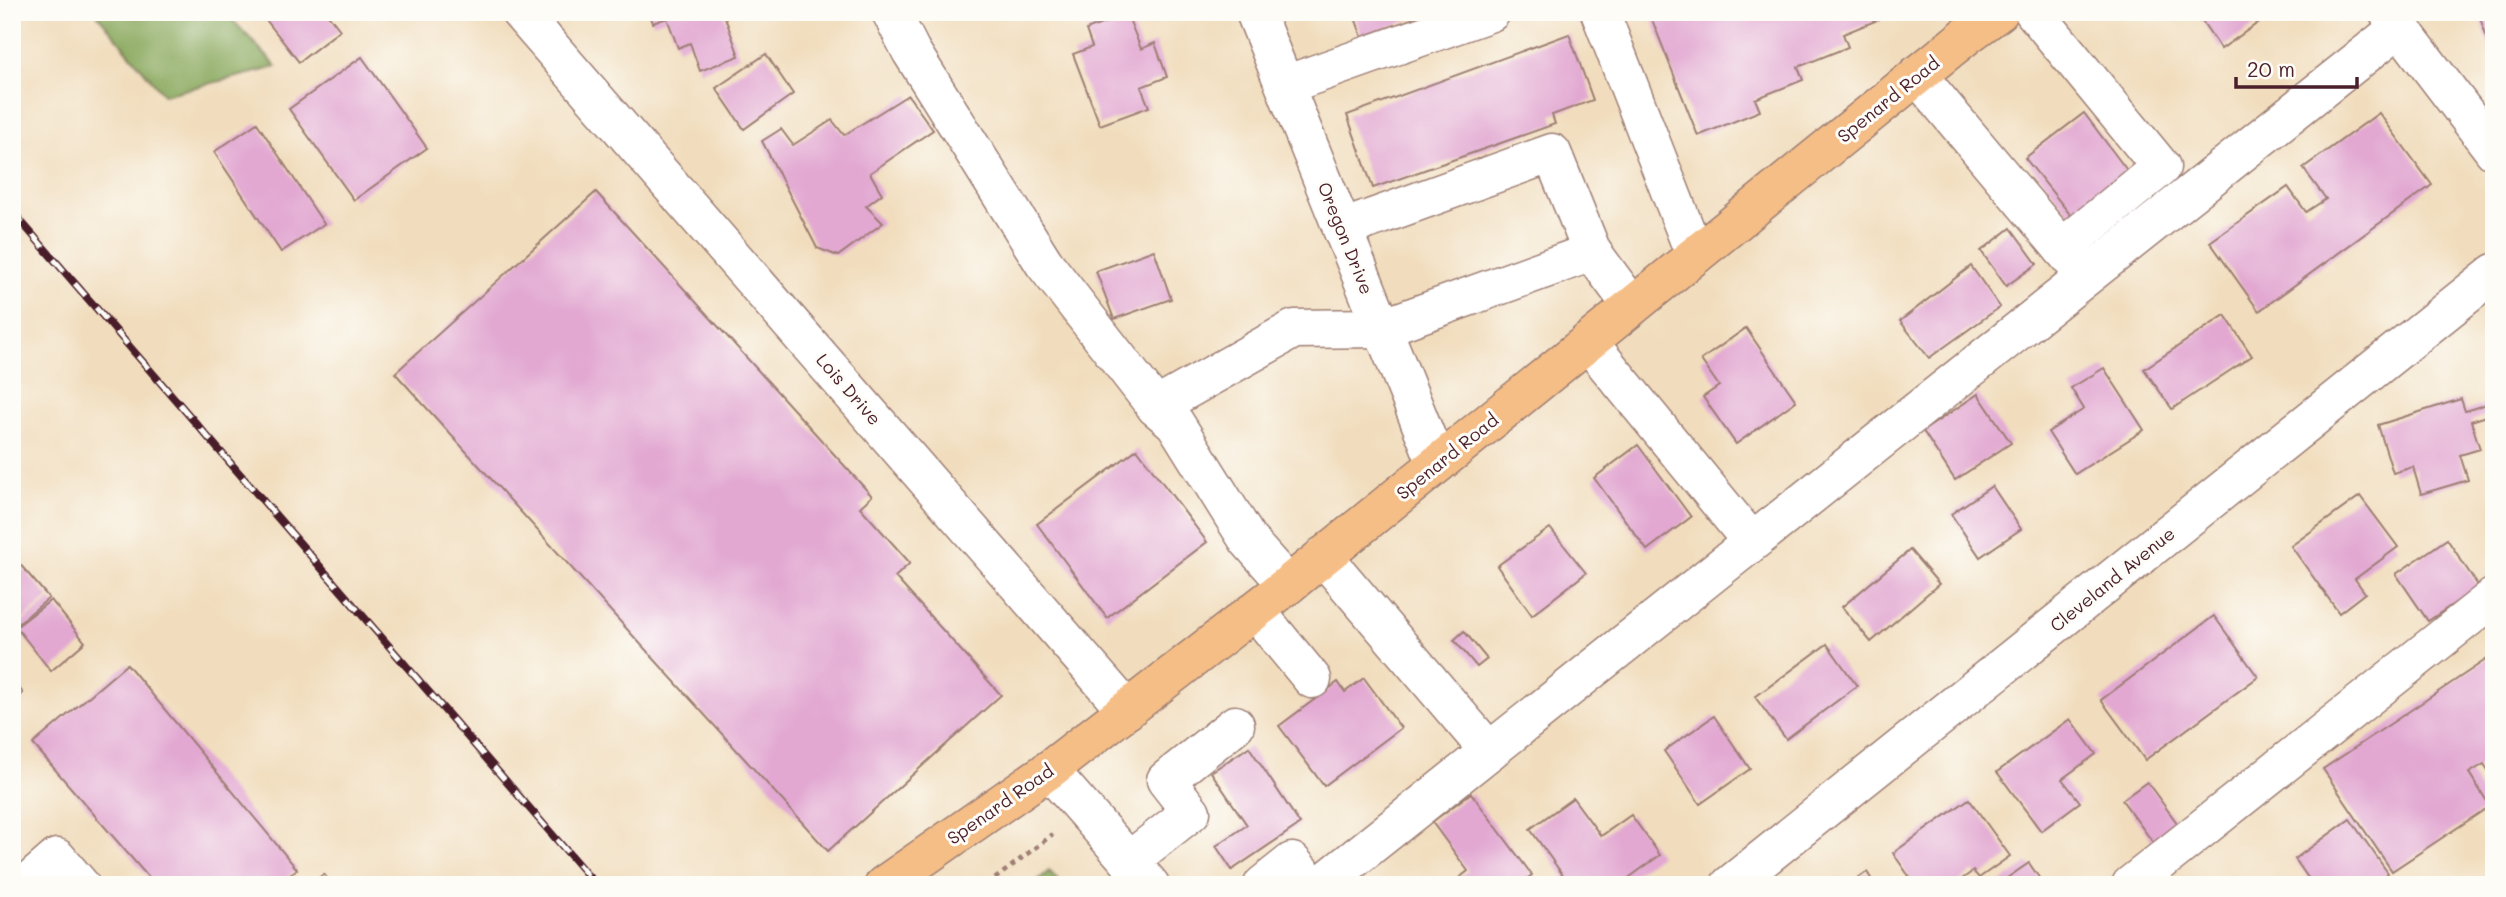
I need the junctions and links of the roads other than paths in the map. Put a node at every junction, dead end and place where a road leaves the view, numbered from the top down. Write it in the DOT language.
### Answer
graph roads {
  1 [pos="520,12"];
  2 [pos="552,12"];
  3 [pos="891,12"];
  4 [pos="1255,12"];
  5 [pos="1491,12"];
  6 [pos="1600,12"];
  7 [pos="1999,12"];
  8 [pos="2034,12"];
  9 [pos="2394,20"];
  10 [pos="1961,24"];
  11 [pos="571,67"];
  12 [pos="1917,75"];
  13 [pos="1284,85"];
  14 [pos="2494,151"];
  15 [pos="1342,229"];
  16 [pos="1592,252"];
  17 [pos="1695,255"];
  18 [pos="2074,262"];
  19 [pos="2494,273"];
  20 [pos="1632,306"];
  21 [pos="1382,328"];
  22 [pos="1588,342"];
  23 [pos="1156,407"];
  24 [pos="1437,464"];
  25 [pos="1752,541"];
  26 [pos="1323,556"];
  27 [pos="1288,585"];
  28 [pos="2494,597"];
  29 [pos="1256,611"];
  30 [pos="1312,679"];
  31 [pos="1128,710"];
  32 [pos="1236,724"];
  33 [pos="1489,751"];
  34 [pos="1049,770"];
  35 [pos="1139,873"];
  36 [pos="26,885"];
  37 [pos="80,885"];
  38 [pos="884,885"];
  39 [pos="1263,885"];
  40 [pos="1312,885"];
  41 [pos="1321,885"];
  42 [pos="1730,885"];
  43 [pos="2131,885"];
  1 -- 11 [label="street, Lois Drive"];
  2 -- 11 [label="street, Lois Drive"];
  3 -- 23 [label="street"];
  4 -- 13 [label="street, Oregon Drive"];
  5 -- 13 [label="street"];
  6 -- 17 [label="street"];
  7 -- 10 [label="main road, Spenard Road"];
  8 -- 18 [label="street"];
  9 -- 14 [label="street"];
  9 -- 18 [label="street"];
  10 -- 12 [label="main road, Spenard Road"];
  11 -- 31 [label="street, Lois Drive"];
  12 -- 17 [label="main road, Spenard Road"];
  12 -- 18 [label="street"];
  13 -- 15 [label="street, Oregon Drive"];
  15 -- 16 [label="street"];
  15 -- 21 [label="street, Oregon Drive"];
  16 -- 20 [label="street"];
  16 -- 21 [label="street"];
  17 -- 20 [label="main road, Spenard Road"];
  18 -- 25 [label="street"];
  19 -- 42 [label="street, Cleveland Avenue"];
  20 -- 22 [label="main road, Spenard Road"];
  21 -- 23 [label="street"];
  21 -- 24 [label="street, Oregon Drive"];
  22 -- 24 [label="main road, Spenard Road"];
  22 -- 25 [label="street"];
  23 -- 27 [label="street"];
  24 -- 26 [label="main road, Spenard Road"];
  25 -- 33 [label="street"];
  26 -- 27 [label="main road, Spenard Road"];
  26 -- 33 [label="street"];
  27 -- 29 [label="main road, Spenard Road"];
  28 -- 43 [label="street"];
  29 -- 30 [label="street"];
  29 -- 31 [label="main road, Spenard Road"];
  31 -- 34 [label="main road, Spenard Road"];
  32 -- 35 [label="street"];
  33 -- 41 [label="street"];
  34 -- 35 [label="street"];
  34 -- 38 [label="main road, Spenard Road"];
  36 -- 37 [label="street"];
  39 -- 40 [label="street"];
}
